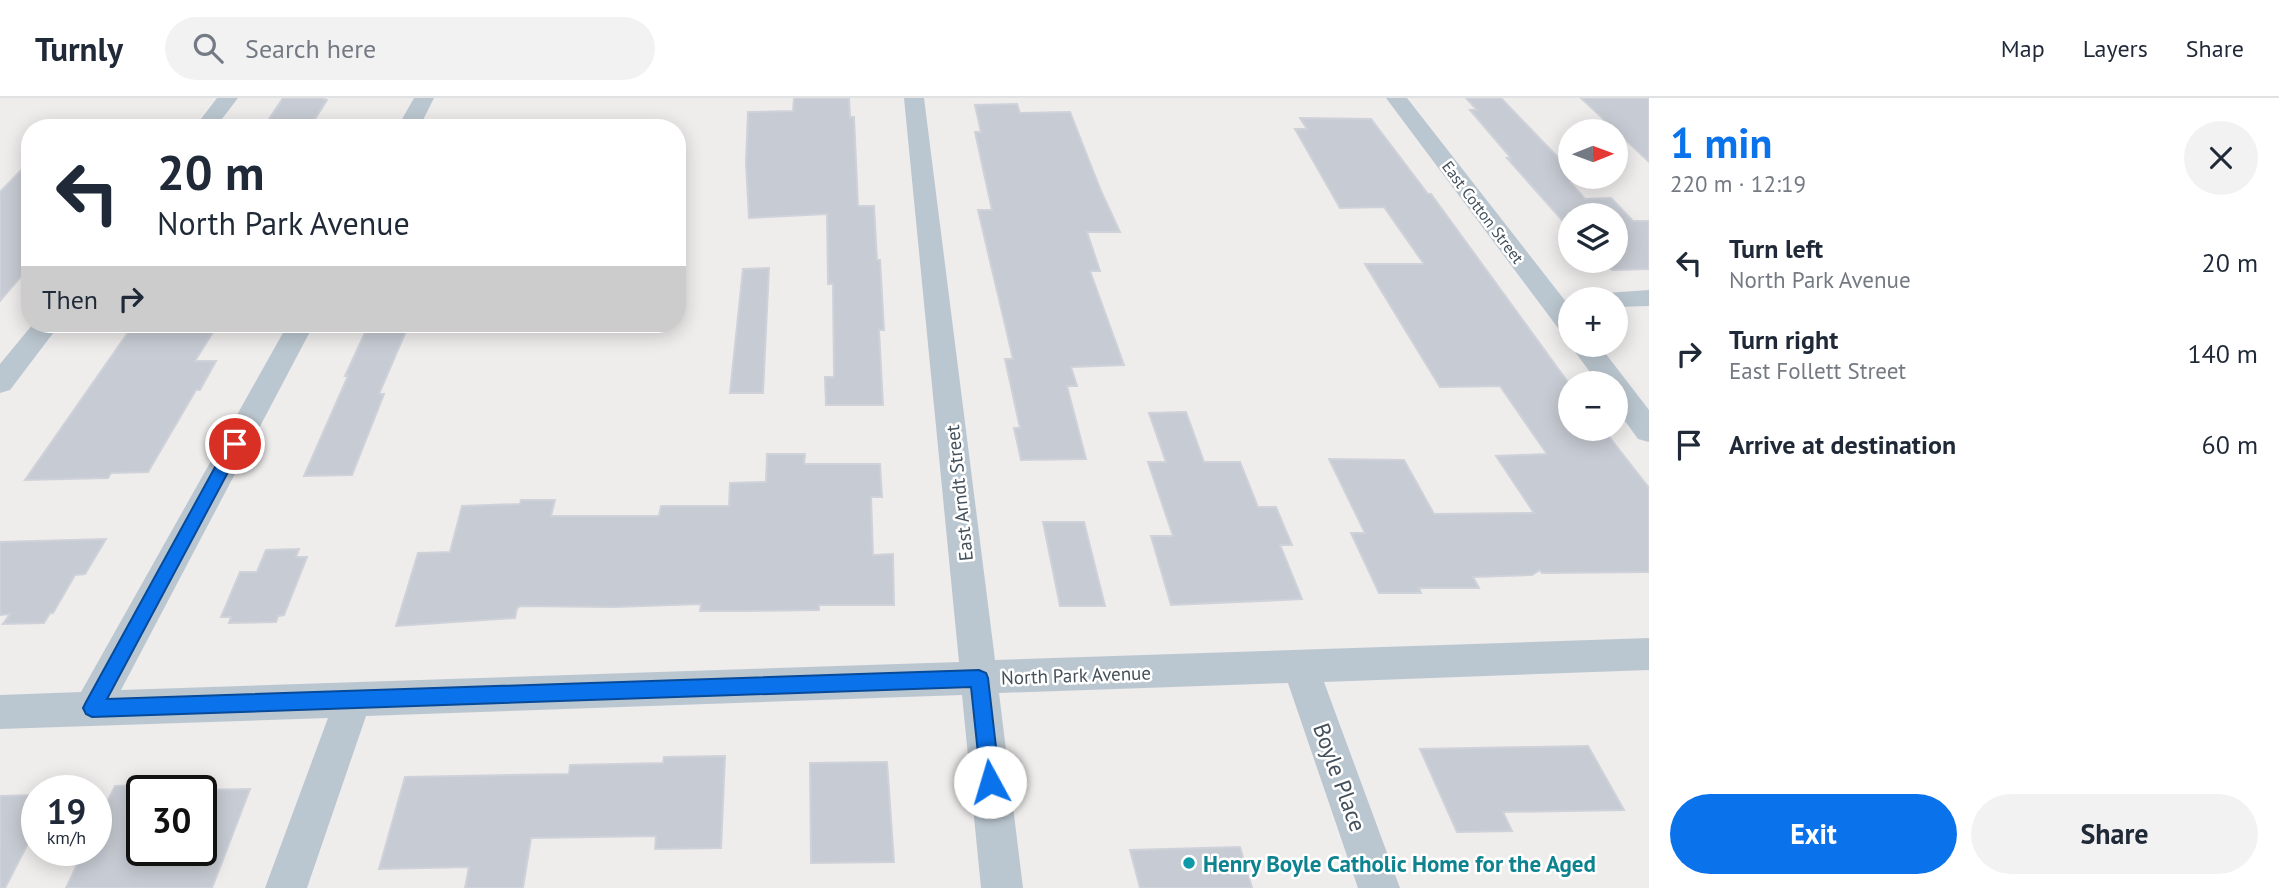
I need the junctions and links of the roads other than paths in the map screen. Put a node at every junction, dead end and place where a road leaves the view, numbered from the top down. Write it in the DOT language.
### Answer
graph roads {
  1 [pos="228,98"];
  2 [pos="424,98"];
  3 [pos="914,98"];
  4 [pos="1396,98"];
  5 [pos="211,119"];
  6 [pos="413,119"];
  7 [pos="1649,298"];
  8 [pos="1558,299"];
  9 [pos="1628,299"];
  10 [pos="40,333"];
  11 [pos="296,333"];
  12 [pos="0,383"];
  13 [pos="1628,403"];
  14 [pos="1649,430"];
  15 [pos="1649,654"];
  16 [pos="1300,666"];
  17 [pos="979,678"];
  18 [pos="353,699"];
  19 [pos="92,708"];
  20 [pos="0,712"];
  21 [pos="286,888"];
  22 [pos="1002,888"];
  23 [pos="1379,888"];
  1 -- 5 [label="street"];
  2 -- 6 [label="street"];
  3 -- 17 [label="street, East Arndt Street"];
  4 -- 8 [label="street, East Cotton Street"];
  7 -- 9 [label="street"];
  10 -- 12 [label="street"];
  11 -- 19 [label="street"];
  13 -- 14 [label="street"];
  15 -- 16 [label="street, North Park Avenue"];
  16 -- 17 [label="street, North Park Avenue"];
  16 -- 23 [label="street, Boyle Place"];
  17 -- 18 [label="street, North Park Avenue"];
  17 -- 22 [label="street, East Arndt Street"];
  18 -- 19 [label="street, North Park Avenue"];
  18 -- 21 [label="street"];
  19 -- 20 [label="street, North Park Avenue"];
}
